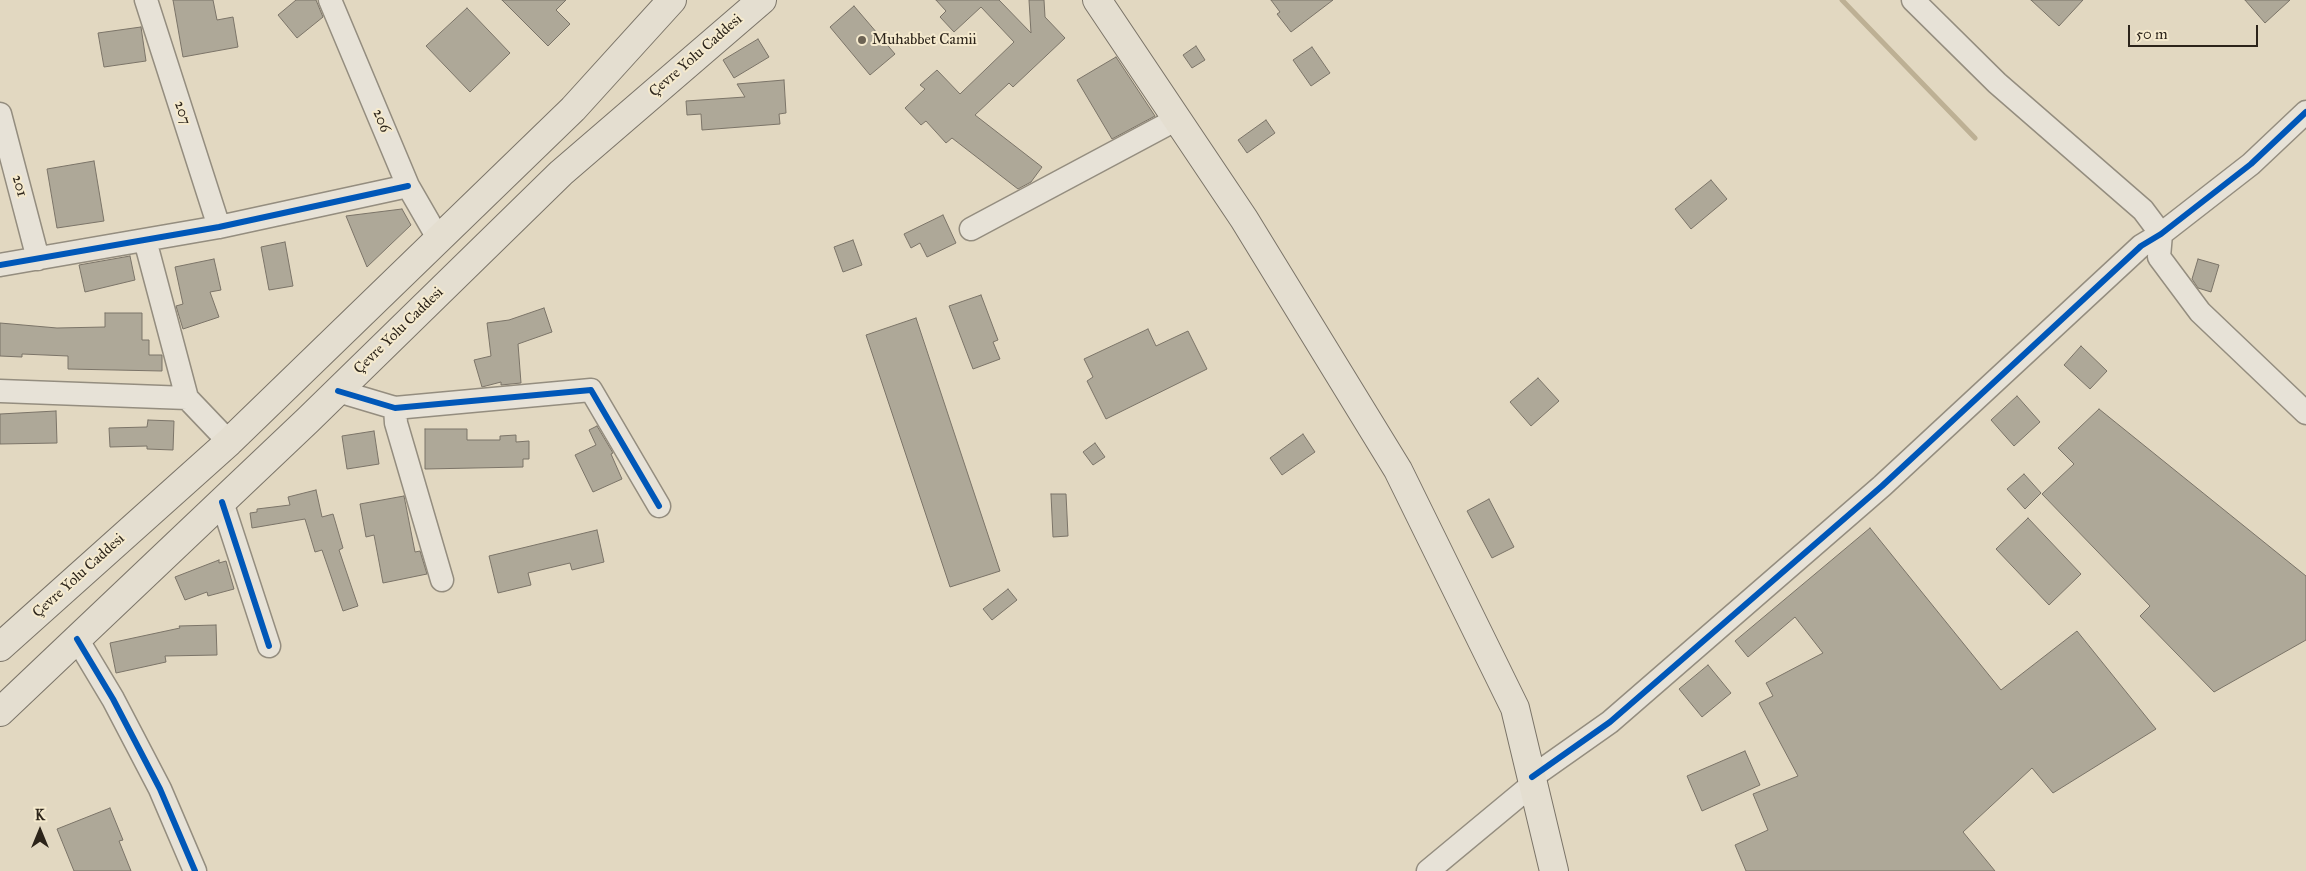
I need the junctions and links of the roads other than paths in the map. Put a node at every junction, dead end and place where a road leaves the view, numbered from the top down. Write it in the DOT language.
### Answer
graph roads {
  1 [pos="146,0"];
  2 [pos="672,0"];
  3 [pos="762,0"];
  4 [pos="1913,0"];
  5 [pos="333,2"];
  6 [pos="1099,2"];
  7 [pos="2306,112"];
  8 [pos="0,114"];
  9 [pos="1177,119"];
  10 [pos="408,186"];
  11 [pos="218,227"];
  12 [pos="971,229"];
  13 [pos="2161,234"];
  14 [pos="438,238"];
  15 [pos="145,240"];
  16 [pos="38,259"];
  17 [pos="0,265"];
  18 [pos="0,391"];
  19 [pos="338,391"];
  20 [pos="187,398"];
  21 [pos="395,408"];
  22 [pos="2306,413"];
  23 [pos="229,442"];
  24 [pos="222,502"];
  25 [pos="660,506"];
  26 [pos="442,580"];
  27 [pos="77,640"];
  28 [pos="269,646"];
  29 [pos="0,647"];
  30 [pos="0,712"];
  31 [pos="1533,780"];
  32 [pos="195,871"];
  33 [pos="1428,871"];
  34 [pos="1554,871"];
  1 -- 11 [label="street, 207"];
  2 -- 14 [label="main road, Çevre Yolu Caddesi"];
  3 -- 19 [label="main road, Çevre Yolu Caddesi"];
  4 -- 13 [label="street"];
  5 -- 10 [label="street, 206"];
  6 -- 9 [label="main road"];
  7 -- 13 [label="street"];
  8 -- 16 [label="street, 201"];
  9 -- 12 [label="street"];
  9 -- 31 [label="main road"];
  10 -- 11 [label="street"];
  10 -- 14 [label="street, 206"];
  11 -- 15 [label="street"];
  13 -- 22 [label="street"];
  13 -- 31 [label="street"];
  14 -- 23 [label="main road, Çevre Yolu Caddesi"];
  15 -- 16 [label="street"];
  15 -- 20 [label="street"];
  16 -- 17 [label="street"];
  18 -- 20 [label="street"];
  19 -- 21 [label="street"];
  19 -- 24 [label="main road, Çevre Yolu Caddesi"];
  20 -- 23 [label="street"];
  21 -- 25 [label="street"];
  21 -- 26 [label="street"];
  23 -- 29 [label="main road, Çevre Yolu Caddesi"];
  24 -- 27 [label="main road, Çevre Yolu Caddesi"];
  24 -- 28 [label="street"];
  27 -- 30 [label="main road, Çevre Yolu Caddesi"];
  27 -- 32 [label="street"];
  31 -- 33 [label="street"];
  31 -- 34 [label="main road"];
}
